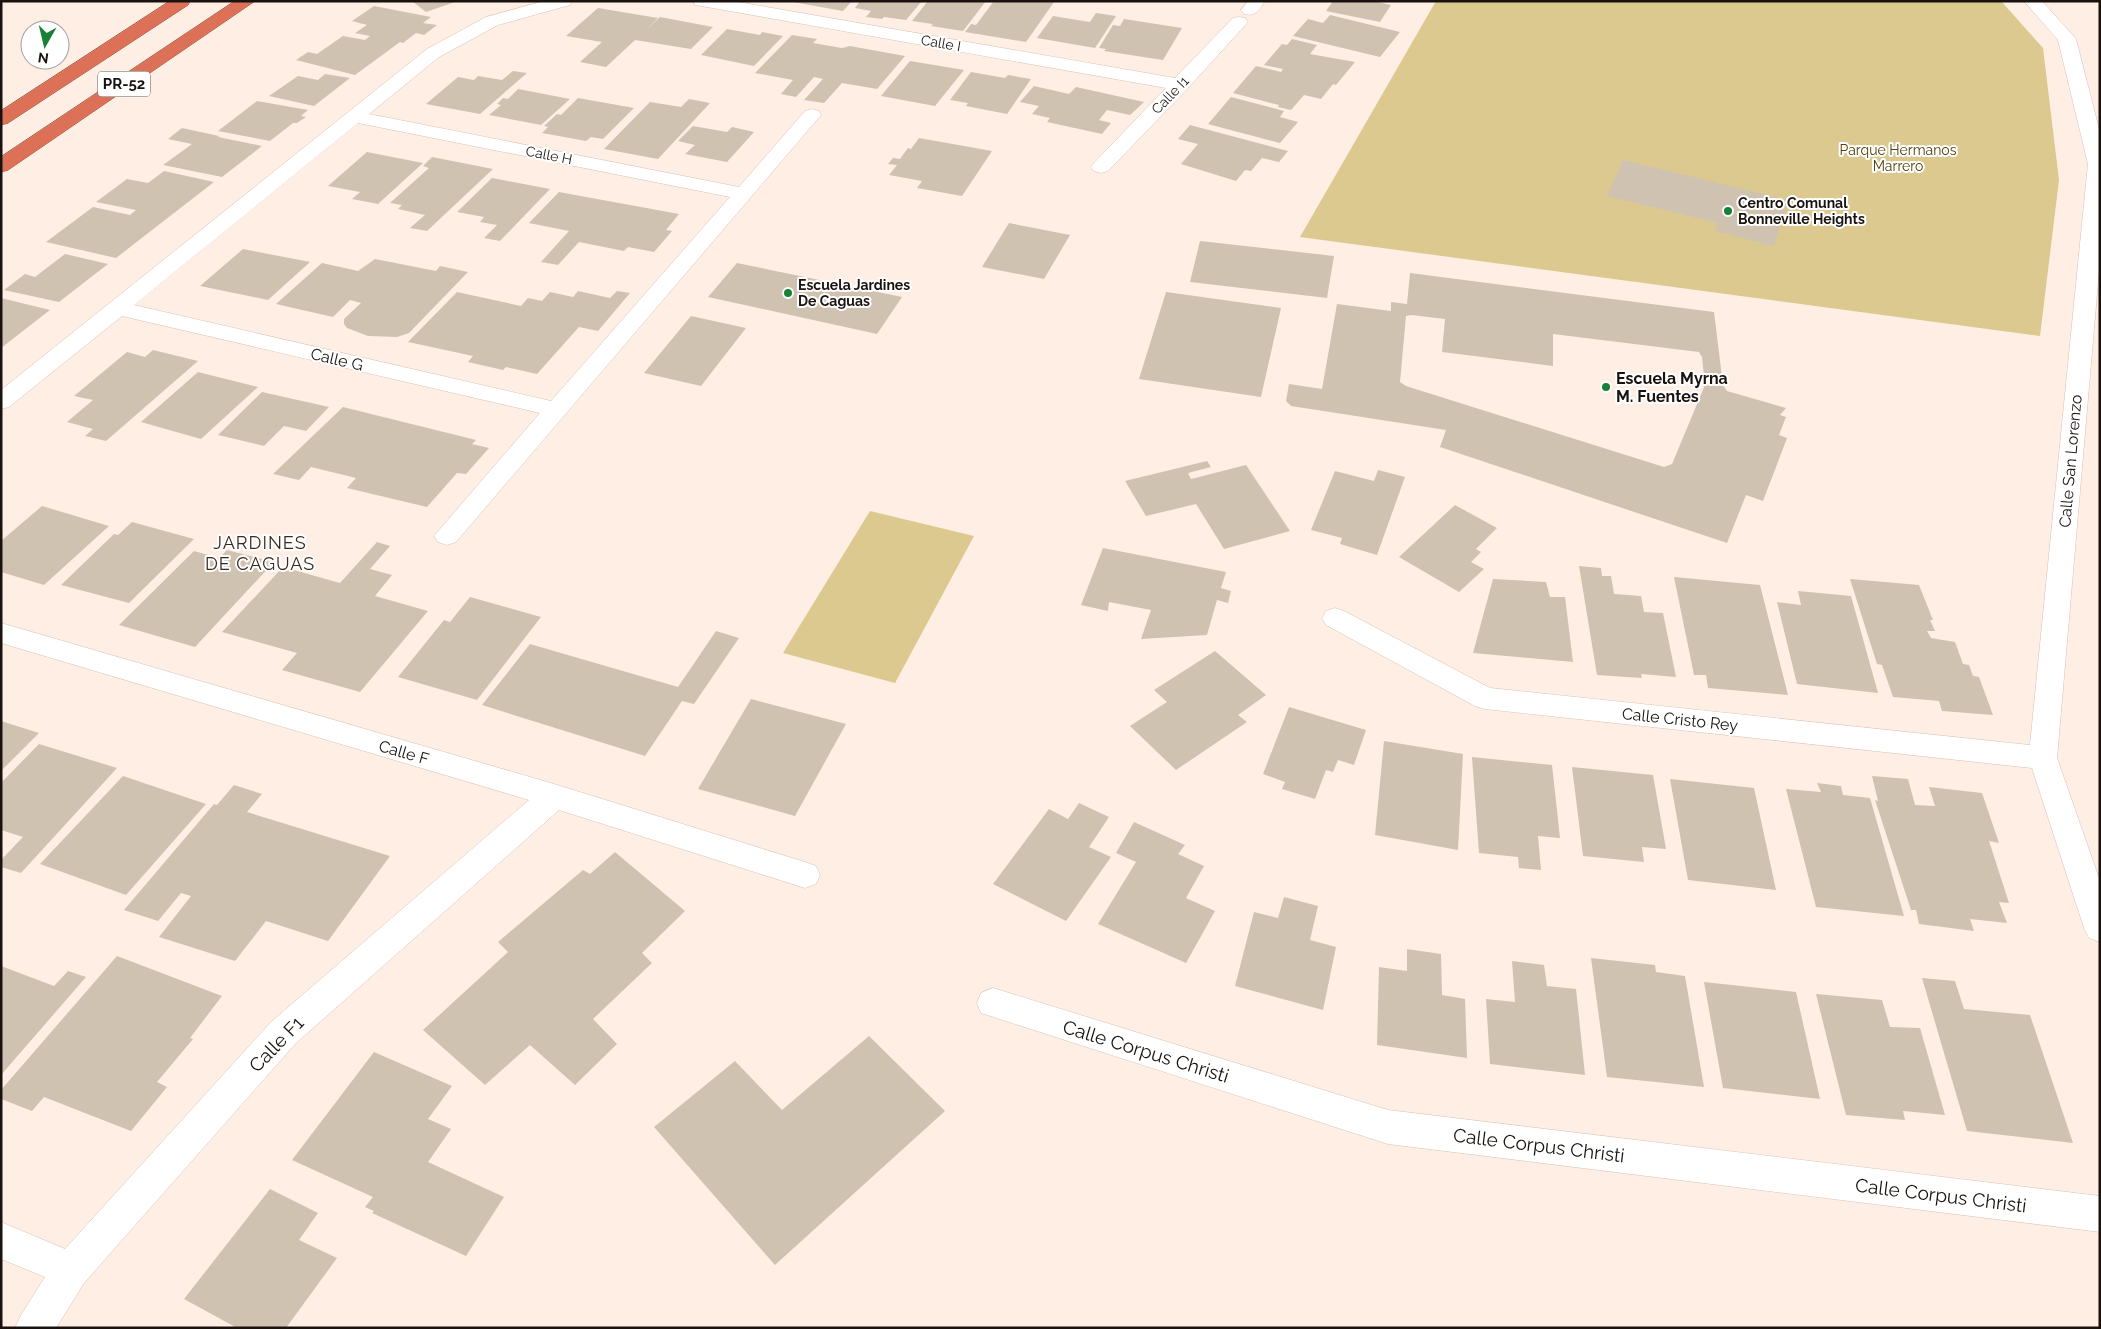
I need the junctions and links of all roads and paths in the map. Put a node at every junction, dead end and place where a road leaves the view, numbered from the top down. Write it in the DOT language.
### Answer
graph roads {
  1 [pos="182,1"];
  2 [pos="247,1"];
  3 [pos="564,1"];
  4 [pos="701,1"];
  5 [pos="2032,1"];
  6 [pos="1248,11"];
  7 [pos="1181,84"];
  8 [pos="812,115"];
  9 [pos="354,117"];
  10 [pos="1,119"];
  11 [pos="2099,165"];
  12 [pos="1,166"];
  13 [pos="1101,167"];
  14 [pos="744,194"];
  15 [pos="117,308"];
  16 [pos="1,402"];
  17 [pos="558,410"];
  18 [pos="447,536"];
  19 [pos="1335,618"];
  20 [pos="1,633"];
  21 [pos="2043,758"];
  22 [pos="554,796"];
  23 [pos="806,875"];
  24 [pos="2100,928"];
  25 [pos="993,1003"];
  26 [pos="2100,1214"];
  27 [pos="1,1240"];
  28 [pos="71,1270"];
  29 [pos="34,1328"];
  1 -- 10 [label="highway, PR-52"];
  2 -- 12 [label="highway, PR-52"];
  3 -- 9 [label="street"];
  4 -- 7 [label="street, Calle I"];
  5 -- 11 [label="street, Calle San Lorenzo"];
  6 -- 7 [label="street, Calle I1"];
  7 -- 13 [label="street, Calle I1"];
  8 -- 14 [label="street"];
  9 -- 14 [label="street, Calle H"];
  9 -- 15 [label="street"];
  11 -- 21 [label="street, Calle San Lorenzo"];
  14 -- 17 [label="street"];
  15 -- 16 [label="street"];
  15 -- 17 [label="street, Calle G"];
  17 -- 18 [label="street"];
  19 -- 21 [label="street, Calle Cristo Rey"];
  20 -- 22 [label="street, Calle F"];
  21 -- 24 [label="street, Calle San Lorenzo"];
  22 -- 23 [label="street, Calle F"];
  22 -- 28 [label="street, Calle F1"];
  25 -- 26 [label="street, Calle Corpus Christi"];
  27 -- 28 [label="street"];
  28 -- 29 [label="street, Calle F1"];
}
